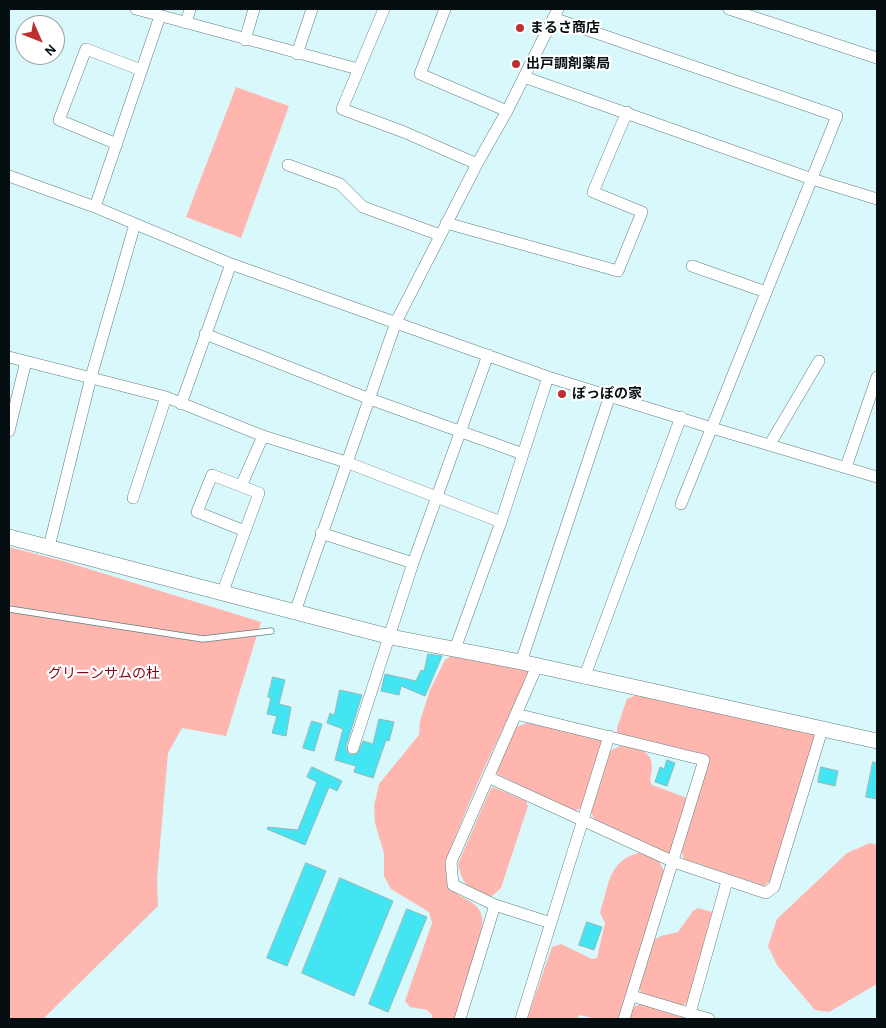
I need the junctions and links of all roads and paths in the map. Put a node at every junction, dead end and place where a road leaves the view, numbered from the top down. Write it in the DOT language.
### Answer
graph roads {
  1 [pos="136,9"];
  2 [pos="190,9"];
  3 [pos="254,9"];
  4 [pos="312,9"];
  5 [pos="384,9"];
  6 [pos="444,9"];
  7 [pos="729,9"];
  8 [pos="556,13"];
  9 [pos="160,16"];
  10 [pos="186,23"];
  11 [pos="245,40"];
  12 [pos="297,54"];
  13 [pos="877,58"];
  14 [pos="358,69"];
  15 [pos="141,70"];
  16 [pos="524,76"];
  17 [pos="507,111"];
  18 [pos="627,112"];
  19 [pos="117,144"];
  20 [pos="477,164"];
  21 [pos="288,165"];
  22 [pos="9,176"];
  23 [pos="812,179"];
  24 [pos="877,199"];
  25 [pos="94,207"];
  26 [pos="446,223"];
  27 [pos="135,224"];
  28 [pos="440,235"];
  29 [pos="231,264"];
  30 [pos="692,266"];
  31 [pos="766,292"];
  32 [pos="396,322"];
  33 [pos="205,334"];
  34 [pos="488,355"];
  35 [pos="9,357"];
  36 [pos="26,361"];
  37 [pos="819,361"];
  38 [pos="548,376"];
  39 [pos="877,377"];
  40 [pos="91,378"];
  41 [pos="610,395"];
  42 [pos="166,398"];
  43 [pos="370,400"];
  44 [pos="181,404"];
  45 [pos="681,417"];
  46 [pos="712,428"];
  47 [pos="9,431"];
  48 [pos="462,431"];
  49 [pos="263,436"];
  50 [pos="770,444"];
  51 [pos="524,454"];
  52 [pos="346,462"];
  53 [pos="846,467"];
  54 [pos="877,477"];
  55 [pos="241,486"];
  56 [pos="133,498"];
  57 [pos="437,498"];
  58 [pos="681,504"];
  59 [pos="501,522"];
  60 [pos="245,530"];
  61 [pos="322,533"];
  62 [pos="9,536"];
  63 [pos="49,547"];
  64 [pos="413,563"];
  65 [pos="222,594"];
  66 [pos="9,609"];
  67 [pos="295,612"];
  68 [pos="271,631"];
  69 [pos="391,636"];
  70 [pos="455,649"];
  71 [pos="521,662"];
  72 [pos="537,666"];
  73 [pos="584,678"];
  74 [pos="516,714"];
  75 [pos="822,730"];
  76 [pos="609,736"];
  77 [pos="877,741"];
  78 [pos="353,748"];
  79 [pos="488,777"];
  80 [pos="583,821"];
  81 [pos="674,862"];
  82 [pos="727,881"];
  83 [pos="495,905"];
  84 [pos="551,923"];
  85 [pos="632,996"];
  86 [pos="690,1013"];
  87 [pos="460,1019"];
  88 [pos="522,1019"];
  89 [pos="624,1019"];
  90 [pos="709,1019"];
  1 -- 9 [label="street"];
  2 -- 10 [label="street"];
  3 -- 11 [label="street"];
  4 -- 12 [label="street"];
  5 -- 14 [label="street"];
  6 -- 17 [label="street"];
  7 -- 13 [label="street"];
  8 -- 16 [label="street"];
  8 -- 23 [label="street"];
  9 -- 10 [label="street"];
  9 -- 15 [label="street"];
  10 -- 11 [label="street"];
  11 -- 12 [label="street"];
  12 -- 14 [label="street"];
  14 -- 20 [label="street"];
  15 -- 19 [label="street"];
  15 -- 19 [label="street"];
  16 -- 17 [label="street"];
  16 -- 18 [label="street"];
  17 -- 20 [label="street"];
  18 -- 23 [label="street"];
  18 -- 26 [label="street"];
  19 -- 25 [label="street"];
  20 -- 26 [label="street"];
  21 -- 28 [label="street"];
  22 -- 25 [label="street"];
  23 -- 24 [label="street"];
  23 -- 31 [label="street"];
  25 -- 27 [label="street"];
  26 -- 28 [label="street"];
  27 -- 29 [label="street"];
  27 -- 40 [label="street"];
  28 -- 32 [label="street"];
  29 -- 32 [label="street"];
  29 -- 33 [label="street"];
  30 -- 31 [label="street"];
  31 -- 46 [label="street"];
  32 -- 34 [label="street"];
  32 -- 43 [label="street"];
  33 -- 43 [label="street"];
  33 -- 44 [label="street"];
  34 -- 38 [label="street"];
  34 -- 48 [label="street"];
  35 -- 36 [label="street"];
  36 -- 40 [label="street"];
  36 -- 47 [label="street"];
  37 -- 50 [label="street"];
  38 -- 41 [label="street"];
  38 -- 51 [label="street"];
  39 -- 53 [label="street"];
  40 -- 42 [label="street"];
  40 -- 63 [label="street"];
  41 -- 45 [label="street"];
  41 -- 71 [label="street"];
  42 -- 44 [label="street"];
  42 -- 56 [label="street"];
  43 -- 48 [label="street"];
  43 -- 52 [label="street"];
  44 -- 49 [label="street"];
  45 -- 46 [label="street"];
  45 -- 73 [label="street"];
  46 -- 50 [label="street"];
  46 -- 58 [label="street"];
  48 -- 51 [label="street"];
  48 -- 57 [label="street"];
  49 -- 52 [label="street"];
  49 -- 55 [label="street"];
  50 -- 53 [label="street"];
  51 -- 59 [label="street"];
  52 -- 57 [label="street"];
  52 -- 61 [label="street"];
  53 -- 54 [label="street"];
  55 -- 60 [label="street"];
  55 -- 60 [label="street"];
  57 -- 59 [label="street"];
  57 -- 64 [label="street"];
  59 -- 70 [label="street"];
  60 -- 65 [label="street"];
  61 -- 64 [label="street"];
  61 -- 67 [label="street"];
  62 -- 63 [label="street"];
  63 -- 65 [label="street"];
  64 -- 69 [label="street"];
  65 -- 67 [label="street"];
  66 -- 68 [label="lane"];
  67 -- 69 [label="street"];
  69 -- 70 [label="street"];
  69 -- 78 [label="street"];
  70 -- 71 [label="street"];
  71 -- 72 [label="street"];
  72 -- 73 [label="street"];
  72 -- 74 [label="street"];
  73 -- 75 [label="street"];
  74 -- 76 [label="street"];
  74 -- 79 [label="street"];
  75 -- 77 [label="street"];
  75 -- 82 [label="street"];
  76 -- 80 [label="street"];
  76 -- 81 [label="street"];
  79 -- 80 [label="street"];
  79 -- 83 [label="street"];
  80 -- 81 [label="street"];
  80 -- 84 [label="street"];
  81 -- 82 [label="street"];
  81 -- 85 [label="street"];
  82 -- 86 [label="street"];
  83 -- 84 [label="street"];
  83 -- 87 [label="street"];
  84 -- 88 [label="street"];
  85 -- 86 [label="street"];
  85 -- 89 [label="street"];
  86 -- 90 [label="street"];
}
